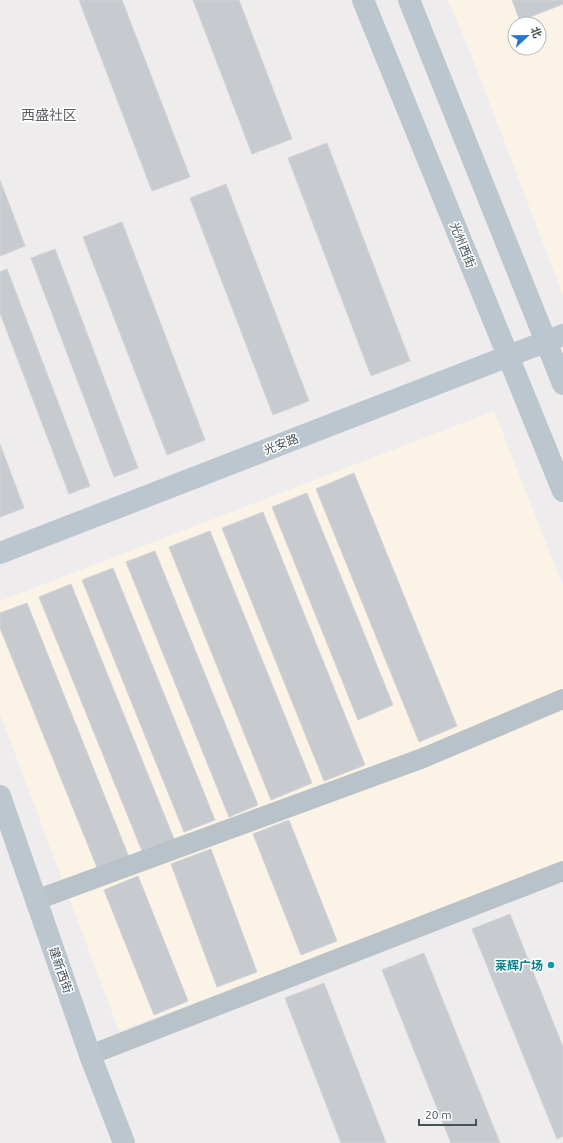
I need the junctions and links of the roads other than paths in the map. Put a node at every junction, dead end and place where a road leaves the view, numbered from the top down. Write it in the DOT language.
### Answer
graph roads {
  1 [pos="362,0"];
  2 [pos="409,0"];
  3 [pos="554,338"];
  4 [pos="509,356"];
  5 [pos="563,384"];
  6 [pos="563,491"];
  7 [pos="0,553"];
  8 [pos="563,699"];
  9 [pos="0,796"];
  10 [pos="563,871"];
  11 [pos="36,900"];
  12 [pos="90,1055"];
  13 [pos="124,1143"];
  1 -- 4 [label="street, 光州西街"];
  2 -- 3 [label="street"];
  3 -- 4 [label="street, 光安路"];
  3 -- 5 [label="street"];
  4 -- 6 [label="street, 光州西街"];
  4 -- 7 [label="street, 光安路"];
  8 -- 11 [label="street"];
  9 -- 11 [label="street, 建新西街"];
  10 -- 12 [label="street"];
  11 -- 12 [label="street, 建新西街"];
  12 -- 13 [label="street, 建新西街"];
}
